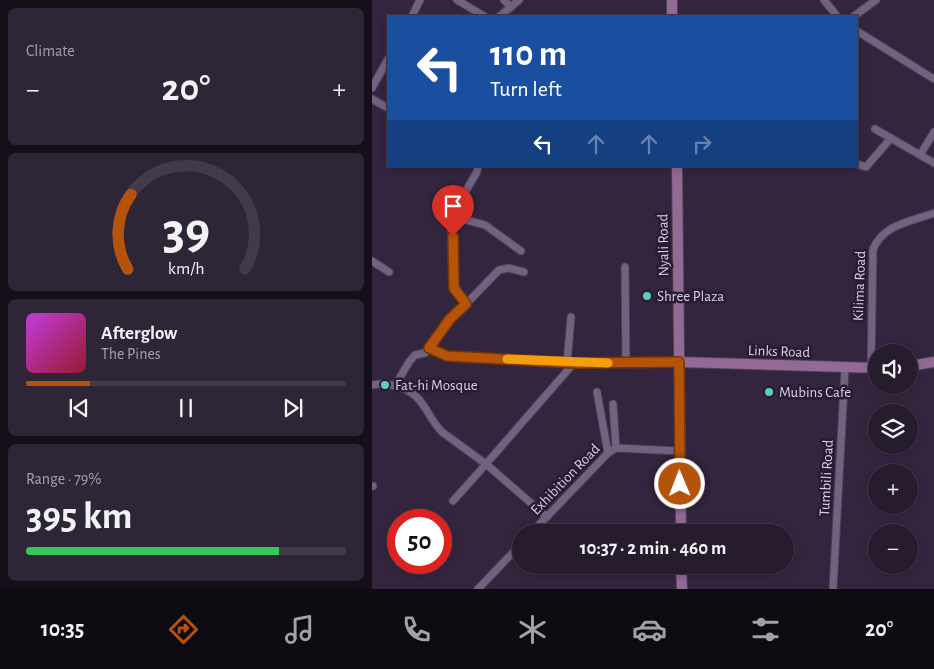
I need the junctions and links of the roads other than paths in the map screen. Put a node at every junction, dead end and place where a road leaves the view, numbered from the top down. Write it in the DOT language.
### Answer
graph roads {
  1 [pos="420,0"];
  2 [pos="457,0"];
  3 [pos="504,0"];
  4 [pos="518,0"];
  5 [pos="672,0"];
  6 [pos="824,0"];
  7 [pos="876,0"];
  8 [pos="511,7"];
  9 [pos="412,15"];
  10 [pos="482,15"];
  11 [pos="501,15"];
  12 [pos="672,15"];
  13 [pos="836,15"];
  14 [pos="855,15"];
  15 [pos="858,32"];
  16 [pos="387,61"];
  17 [pos="934,79"];
  18 [pos="372,88"];
  19 [pos="372,99"];
  20 [pos="387,107"];
  21 [pos="876,129"];
  22 [pos="934,132"];
  23 [pos="891,138"];
  24 [pos="920,154"];
  25 [pos="934,163"];
  26 [pos="858,164"];
  27 [pos="478,167"];
  28 [pos="677,167"];
  29 [pos="934,213"];
  30 [pos="451,216"];
  31 [pos="521,251"];
  32 [pos="372,261"];
  33 [pos="625,267"];
  34 [pos="389,272"];
  35 [pos="524,272"];
  36 [pos="466,304"];
  37 [pos="571,317"];
  38 [pos="874,344"];
  39 [pos="429,348"];
  40 [pos="679,362"];
  41 [pos="934,362"];
  42 [pos="570,363"];
  43 [pos="626,364"];
  44 [pos="918,365"];
  45 [pos="845,368"];
  46 [pos="868,368"];
  47 [pos="372,386"];
  48 [pos="395,386"];
  49 [pos="597,392"];
  50 [pos="613,404"];
  51 [pos="616,448"];
  52 [pos="679,451"];
  53 [pos="608,453"];
  54 [pos="486,464"];
  55 [pos="453,501"];
  56 [pos="547,517"];
  57 [pos="540,524"];
  58 [pos="681,524"];
  59 [pos="512,553"];
  60 [pos="681,574"];
  61 [pos="478,589"];
  62 [pos="682,589"];
  63 [pos="833,589"];
  1 -- 9 [label="street"];
  2 -- 10 [label="street"];
  3 -- 8 [label="street"];
  4 -- 8 [label="street"];
  5 -- 12 [label="main road"];
  6 -- 13 [label="street"];
  7 -- 14 [label="street"];
  8 -- 11 [label="street"];
  15 -- 17 [label="street"];
  16 -- 18 [label="street"];
  19 -- 20 [label="street"];
  21 -- 23 [label="street"];
  22 -- 24 [label="street"];
  23 -- 24 [label="street"];
  23 -- 26 [label="street"];
  24 -- 25 [label="street"];
  27 -- 30 [label="street"];
  28 -- 40 [label="main road, Nyali Road"];
  29 -- 38 [label="street, Kilima Road"];
  30 -- 31 [label="street"];
  30 -- 36 [label="street"];
  32 -- 34 [label="street"];
  33 -- 43 [label="street"];
  35 -- 36 [label="street"];
  36 -- 39 [label="street"];
  37 -- 42 [label="street"];
  39 -- 42 [label="street"];
  39 -- 48 [label="street"];
  40 -- 43 [label="street"];
  40 -- 45 [label="main road, Links Road"];
  40 -- 52 [label="main road, Nyali Road"];
  41 -- 44 [label="main road"];
  42 -- 43 [label="street"];
  42 -- 54 [label="street"];
  45 -- 46 [label="main road, Links Road"];
  45 -- 63 [label="street, Tumbili Road"];
  47 -- 48 [label="street"];
  48 -- 54 [label="street"];
  49 -- 53 [label="street"];
  50 -- 51 [label="street"];
  51 -- 52 [label="street, Exhibition Road"];
  51 -- 53 [label="street, Exhibition Road"];
  52 -- 58 [label="main road, Nyali Road"];
  53 -- 56 [label="street, Exhibition Road"];
  54 -- 55 [label="street"];
  54 -- 56 [label="street"];
  56 -- 57 [label="street, Exhibition Road"];
  59 -- 61 [label="street"];
  60 -- 62 [label="main road"];
}
